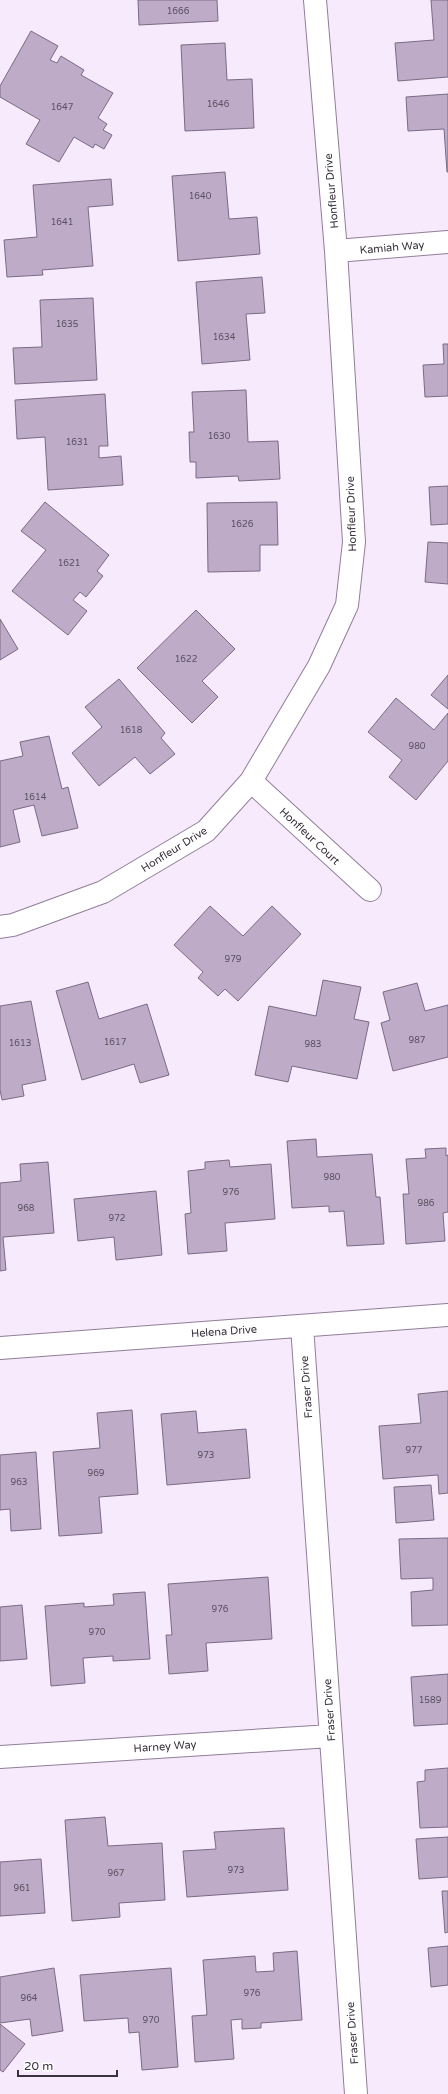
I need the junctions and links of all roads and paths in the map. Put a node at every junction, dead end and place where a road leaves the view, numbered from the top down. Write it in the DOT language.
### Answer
graph roads {
  1 [pos="315,0"];
  2 [pos="448,242"];
  3 [pos="336,251"];
  4 [pos="251,781"];
  5 [pos="370,890"];
  6 [pos="0,927"];
  7 [pos="448,1315"];
  8 [pos="302,1326"];
  9 [pos="0,1348"];
  10 [pos="330,1736"];
  11 [pos="0,1757"];
  12 [pos="356,2094"];
  1 -- 3 [label="street, Honfleur Drive"];
  2 -- 3 [label="street, Kamiah Way"];
  3 -- 4 [label="street, Honfleur Drive"];
  4 -- 5 [label="street, Honfleur Court"];
  4 -- 6 [label="street, Honfleur Drive"];
  7 -- 8 [label="street, Helena Drive"];
  8 -- 9 [label="street, Helena Drive"];
  8 -- 10 [label="street, Fraser Drive"];
  10 -- 11 [label="street, Harney Way"];
  10 -- 12 [label="street, Fraser Drive"];
}
